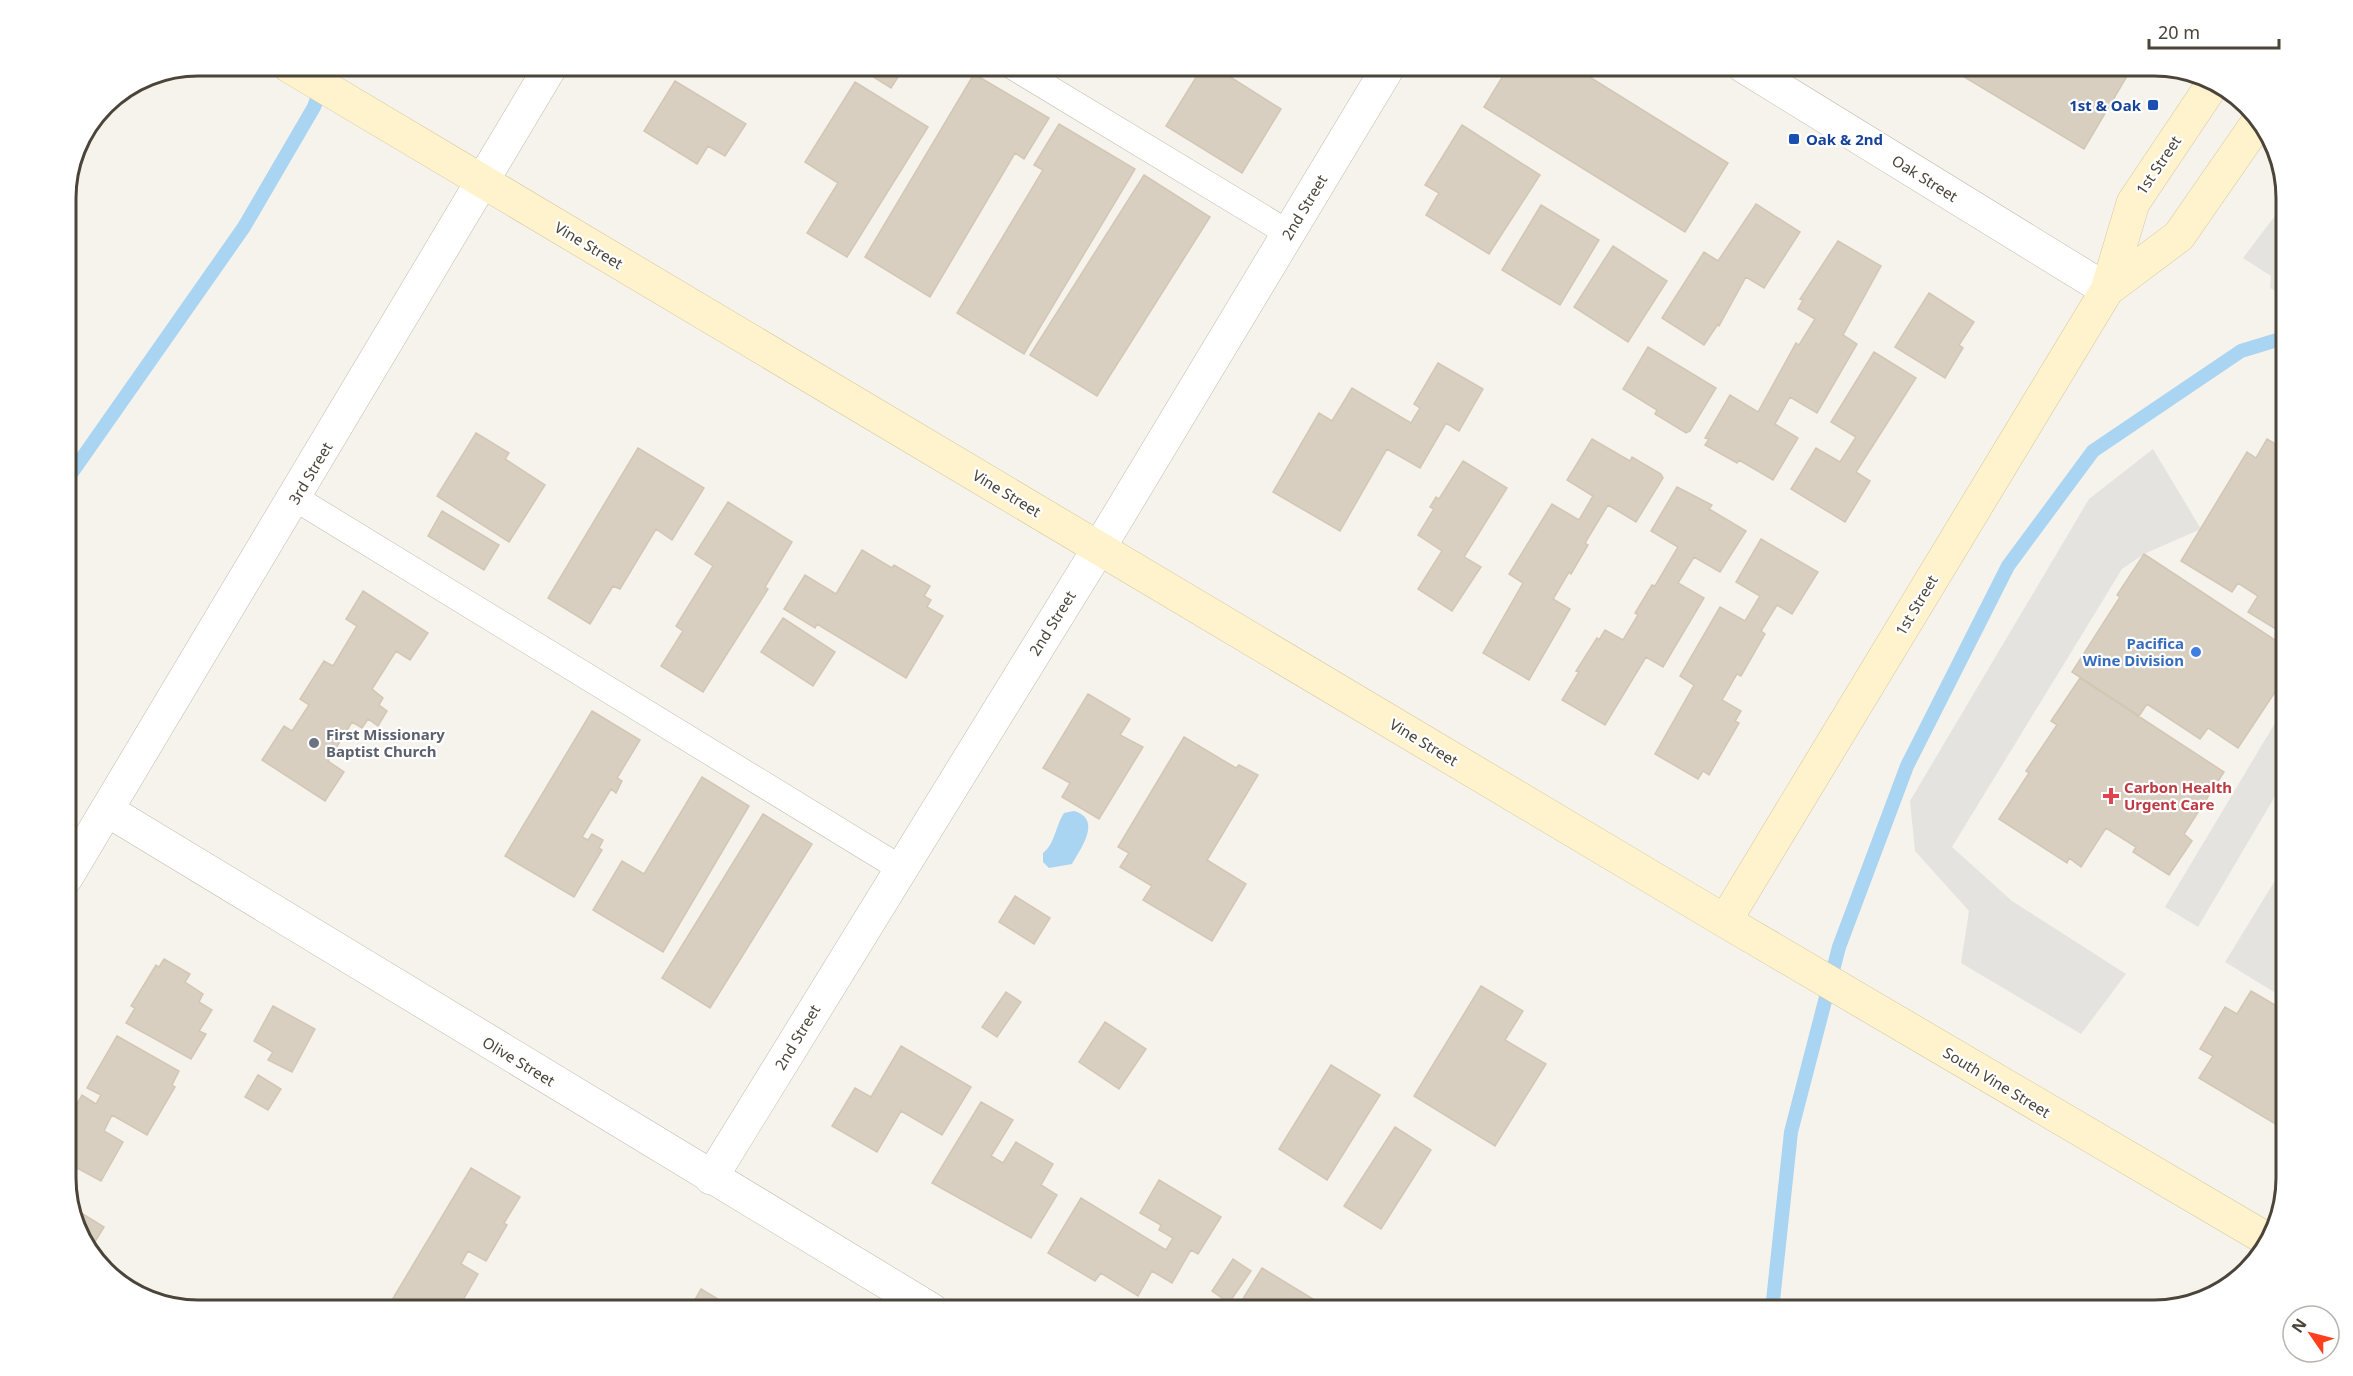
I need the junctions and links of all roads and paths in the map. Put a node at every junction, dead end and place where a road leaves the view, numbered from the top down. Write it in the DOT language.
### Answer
graph roads {
  1 [pos="308,77"];
  2 [pos="545,77"];
  3 [pos="1030,77"];
  4 [pos="1382,77"];
  5 [pos="1761,77"];
  6 [pos="2209,90"];
  7 [pos="2254,129"];
  8 [pos="483,182"];
  9 [pos="1288,233"];
  10 [pos="2107,290"];
  11 [pos="295,498"];
  12 [pos="1099,548"];
  13 [pos="107,810"];
  14 [pos="77,860"];
  15 [pos="900,868"];
  16 [pos="1725,921"];
  17 [pos="711,1178"];
  18 [pos="2261,1236"];
  19 [pos="915,1300"];
  1 -- 8 [label="street, Vine Street"];
  2 -- 8 [label="street, 3rd Street"];
  3 -- 9 [label="lane"];
  4 -- 9 [label="street, 2nd Street"];
  5 -- 10 [label="street, Oak Street"];
  6 -- 10 [label="street, 1st Street"];
  7 -- 10 [label="street, 1st Street"];
  8 -- 11 [label="street, 3rd Street"];
  8 -- 12 [label="street, Vine Street"];
  9 -- 12 [label="street, 2nd Street"];
  10 -- 16 [label="street, 1st Street"];
  11 -- 13 [label="street, 3rd Street"];
  11 -- 15 [label="lane"];
  12 -- 15 [label="street, 2nd Street"];
  12 -- 16 [label="street, Vine Street"];
  13 -- 14 [label="street, 3rd Street"];
  13 -- 17 [label="street, Olive Street"];
  15 -- 17 [label="street, 2nd Street"];
  16 -- 18 [label="street, South Vine Street"];
  17 -- 19 [label="street, Olive Street"];
}
